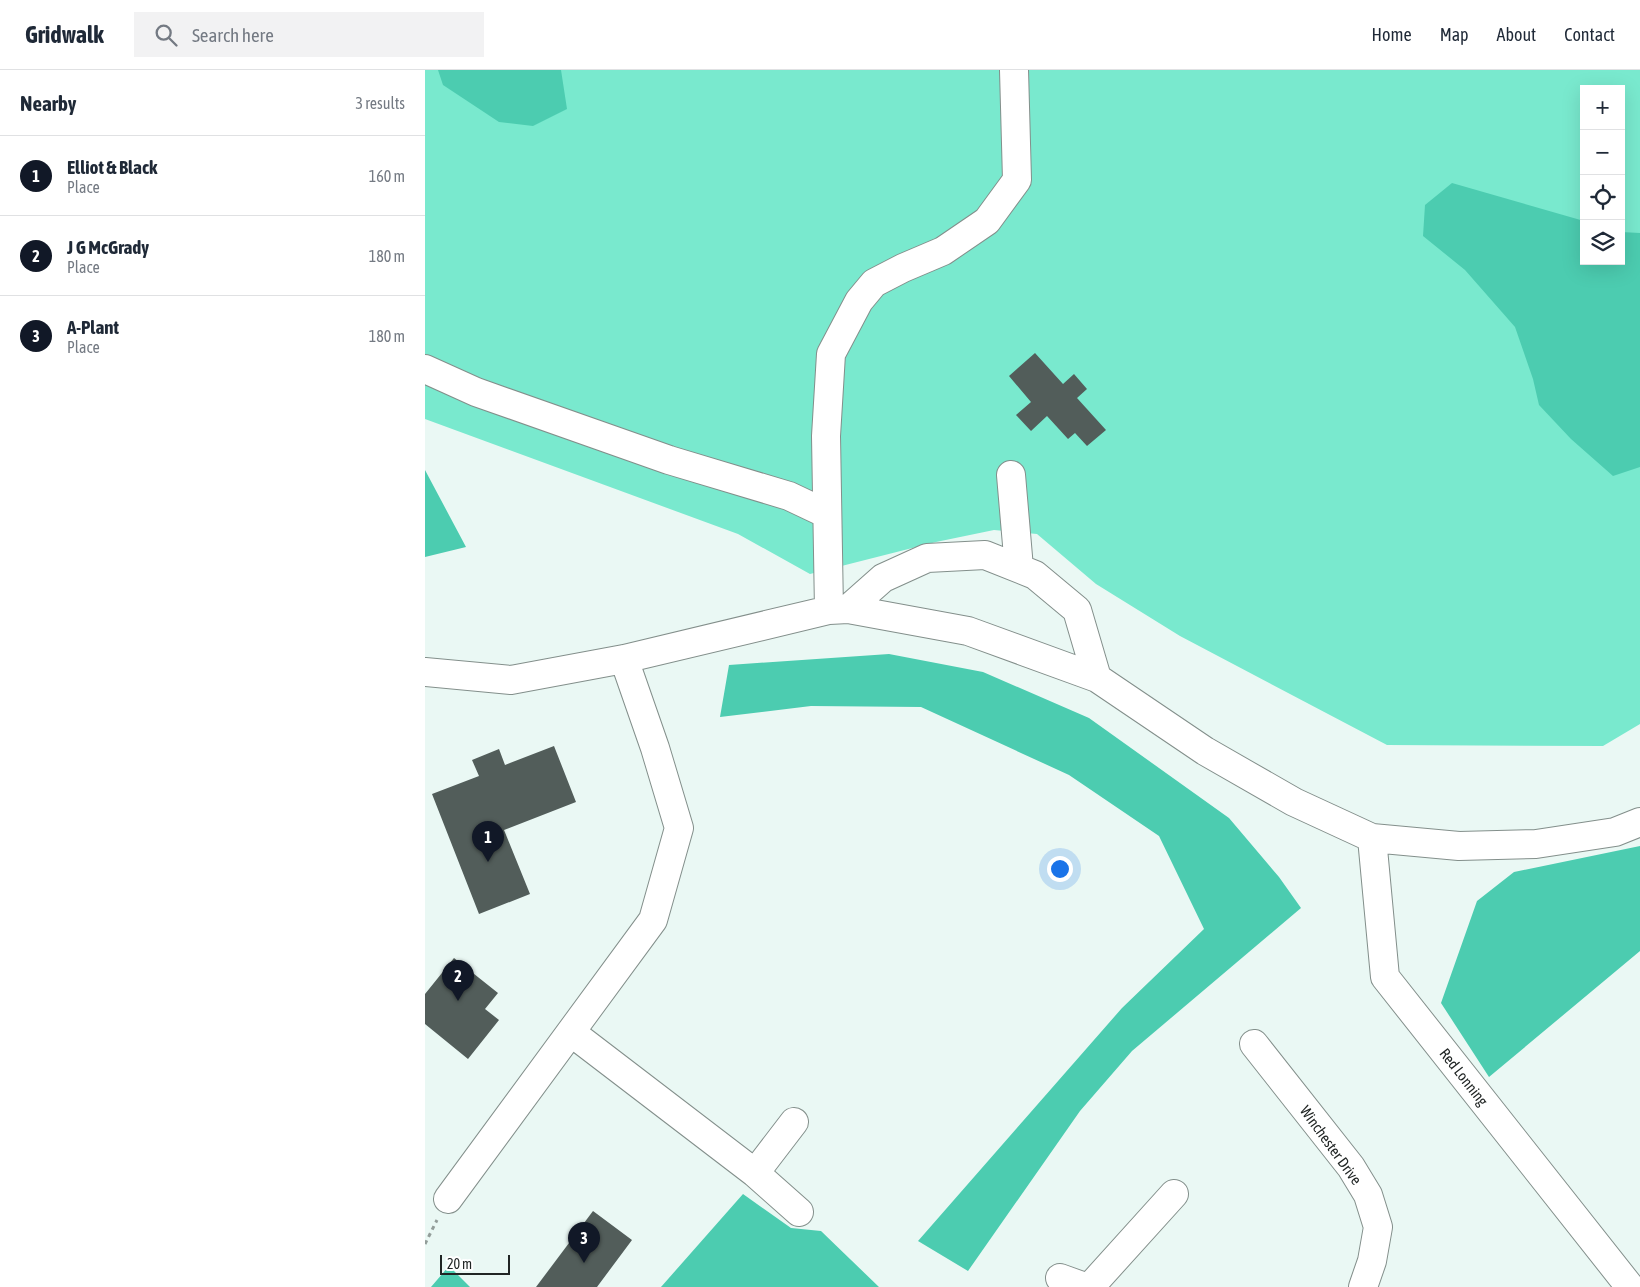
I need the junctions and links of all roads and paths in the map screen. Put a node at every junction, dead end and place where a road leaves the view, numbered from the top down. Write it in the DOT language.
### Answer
graph roads {
  1 [pos="1013,70"];
  2 [pos="425,369"];
  3 [pos="1011,475"];
  4 [pos="827,514"];
  5 [pos="1019,568"];
  6 [pos="838,610"];
  7 [pos="624,658"];
  8 [pos="425,672"];
  9 [pos="1097,678"];
  10 [pos="1640,822"];
  11 [pos="1373,838"];
  12 [pos="572,1032"];
  13 [pos="1254,1044"];
  14 [pos="794,1122"];
  15 [pos="755,1173"];
  16 [pos="1175,1194"];
  17 [pos="448,1199"];
  18 [pos="799,1212"];
  19 [pos="1059,1278"];
  20 [pos="1085,1287"];
  21 [pos="1090,1287"];
  22 [pos="1363,1287"];
  23 [pos="1630,1287"];
  1 -- 4 [label="street"];
  2 -- 4 [label="street"];
  3 -- 5 [label="street"];
  4 -- 6 [label="street"];
  5 -- 6 [label="street"];
  5 -- 9 [label="street"];
  6 -- 7 [label="street"];
  6 -- 9 [label="street"];
  7 -- 8 [label="street"];
  7 -- 12 [label="street"];
  9 -- 11 [label="street"];
  10 -- 11 [label="street"];
  11 -- 23 [label="street, Red Lonning"];
  12 -- 15 [label="street"];
  12 -- 17 [label="street"];
  13 -- 22 [label="street, Winchester Drive"];
  14 -- 15 [label="street"];
  15 -- 18 [label="street"];
  16 -- 21 [label="street"];
  19 -- 20 [label="street"];
}
